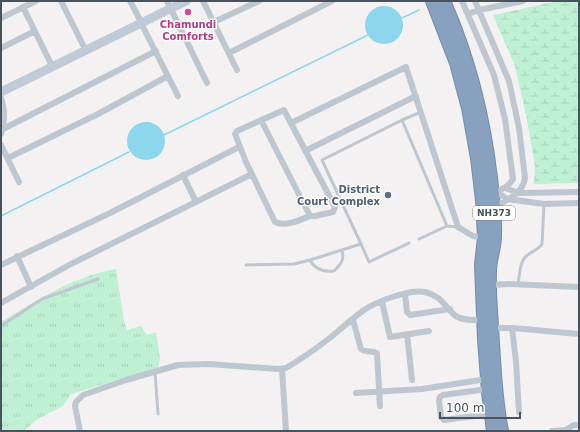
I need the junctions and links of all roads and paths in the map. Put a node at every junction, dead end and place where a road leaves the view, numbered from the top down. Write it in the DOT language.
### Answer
graph roads {
  1 [pos="36,1"];
  2 [pos="61,1"];
  3 [pos="130,1"];
  4 [pos="186,1"];
  5 [pos="203,1"];
  6 [pos="259,1"];
  7 [pos="332,1"];
  8 [pos="432,1"];
  9 [pos="444,1"];
  10 [pos="476,1"];
  11 [pos="523,1"];
  12 [pos="463,3"];
  13 [pos="170,4"];
  14 [pos="23,7"];
  15 [pos="479,10"];
  16 [pos="468,14"];
  17 [pos="1,18"];
  18 [pos="140,20"];
  19 [pos="214,22"];
  20 [pos="35,31"];
  21 [pos="83,45"];
  22 [pos="1,48"];
  23 [pos="156,51"];
  24 [pos="229,53"];
  25 [pos="51,64"];
  26 [pos="237,70"];
  27 [pos="168,76"];
  28 [pos="207,83"];
  29 [pos="1,85"];
  30 [pos="1,92"];
  31 [pos="178,96"];
  32 [pos="416,96"];
  33 [pos="1,98"];
  34 [pos="421,112"];
  35 [pos="261,120"];
  36 [pos="402,120"];
  37 [pos="291,123"];
  38 [pos="2,131"];
  39 [pos="1,145"];
  40 [pos="239,147"];
  41 [pos="305,150"];
  42 [pos="8,158"];
  43 [pos="252,174"];
  44 [pos="183,176"];
  45 [pos="19,182"];
  46 [pos="505,188"];
  47 [pos="495,192"];
  48 [pos="579,192"];
  49 [pos="519,193"];
  50 [pos="507,199"];
  51 [pos="482,200"];
  52 [pos="196,202"];
  53 [pos="579,203"];
  54 [pos="544,204"];
  55 [pos="494,207"];
  56 [pos="310,216"];
  57 [pos="447,226"];
  58 [pos="458,227"];
  59 [pos="490,237"];
  60 [pos="419,239"];
  61 [pos="409,243"];
  62 [pos="361,244"];
  63 [pos="342,251"];
  64 [pos="18,256"];
  65 [pos="310,260"];
  66 [pos="1,265"];
  67 [pos="246,265"];
  68 [pos="98,279"];
  69 [pos="490,284"];
  70 [pos="518,284"];
  71 [pos="31,287"];
  72 [pos="579,287"];
  73 [pos="405,294"];
  74 [pos="382,302"];
  75 [pos="1,303"];
  76 [pos="450,309"];
  77 [pos="353,320"];
  78 [pos="489,323"];
  79 [pos="1,326"];
  80 [pos="512,328"];
  81 [pos="429,331"];
  82 [pos="407,334"];
  83 [pos="579,334"];
  84 [pos="282,369"];
  85 [pos="155,372"];
  86 [pos="412,380"];
  87 [pos="487,384"];
  88 [pos="379,392"];
  89 [pos="356,393"];
  90 [pos="380,406"];
  91 [pos="518,412"];
  92 [pos="158,414"];
  93 [pos="490,414"];
  94 [pos="579,425"];
  95 [pos="80,431"];
  96 [pos="286,431"];
  97 [pos="493,431"];
  98 [pos="502,431"];
  99 [pos="552,431"];
  1 -- 14 [label="street"];
  2 -- 21 [label="street"];
  3 -- 18 [label="street"];
  4 -- 13 [label="street"];
  5 -- 19 [label="street"];
  6 -- 19 [label="street"];
  7 -- 24 [label="street"];
  8 -- 51 [label="highway, NH373"];
  9 -- 47 [label="highway, NH373"];
  10 -- 12 [label="street"];
  10 -- 15 [label="street"];
  11 -- 15 [label="street"];
  12 -- 16 [label="street"];
  13 -- 18 [label="street"];
  13 -- 28 [label="street"];
  14 -- 17 [label="street"];
  14 -- 20 [label="street"];
  15 -- 16 [label="street"];
  15 -- 49 [label="street"];
  16 -- 46 [label="street"];
  18 -- 21 [label="street"];
  18 -- 23 [label="street"];
  18 -- 25 [label="street"];
  19 -- 24 [label="street"];
  20 -- 22 [label="street"];
  20 -- 25 [label="street"];
  21 -- 25 [label="street"];
  23 -- 27 [label="street"];
  23 -- 38 [label="street"];
  24 -- 26 [label="street"];
  25 -- 29 [label="street"];
  25 -- 30 [label="street"];
  27 -- 31 [label="street"];
  27 -- 42 [label="street"];
  32 -- 34 [label="street"];
  32 -- 37 [label="street"];
  32 -- 41 [label="street"];
  33 -- 38 [label="street"];
  34 -- 36 [label="lane"];
  34 -- 58 [label="street"];
  35 -- 37 [label="street"];
  35 -- 40 [label="street"];
  35 -- 56 [label="street"];
  36 -- 57 [label="lane"];
  36 -- 62 [label="lane"];
  37 -- 41 [label="street"];
  39 -- 42 [label="street"];
  40 -- 43 [label="street"];
  40 -- 44 [label="street"];
  41 -- 56 [label="street"];
  42 -- 45 [label="street"];
  43 -- 52 [label="street"];
  43 -- 56 [label="street"];
  44 -- 52 [label="street"];
  44 -- 64 [label="street"];
  46 -- 47 [label="street"];
  46 -- 49 [label="street"];
  47 -- 50 [label="street"];
  47 -- 51 [label="street"];
  47 -- 55 [label="highway, NH373"];
  48 -- 49 [label="street"];
  49 -- 50 [label="street"];
  50 -- 54 [label="street"];
  50 -- 55 [label="street"];
  51 -- 59 [label="highway, NH373"];
  52 -- 71 [label="street"];
  53 -- 54 [label="street"];
  54 -- 70 [label="lane"];
  55 -- 59 [label="highway, NH373"];
  57 -- 58 [label="lane"];
  57 -- 60 [label="lane"];
  58 -- 59 [label="street"];
  59 -- 69 [label="highway, NH373"];
  59 -- 78 [label="highway, NH373"];
  61 -- 62 [label="lane"];
  62 -- 63 [label="lane"];
  63 -- 65 [label="lane"];
  63 -- 65 [label="lane"];
  64 -- 66 [label="street"];
  64 -- 71 [label="street"];
  65 -- 67 [label="lane"];
  68 -- 79 [label="lane"];
  69 -- 70 [label="street"];
  69 -- 78 [label="highway, NH373"];
  70 -- 72 [label="street"];
  71 -- 75 [label="street"];
  73 -- 74 [label="street"];
  73 -- 76 [label="street"];
  73 -- 76 [label="street"];
  74 -- 77 [label="street"];
  74 -- 82 [label="street"];
  76 -- 78 [label="street"];
  77 -- 84 [label="street"];
  77 -- 88 [label="street"];
  78 -- 80 [label="street"];
  78 -- 87 [label="highway, NH373"];
  78 -- 98 [label="highway, NH373"];
  80 -- 83 [label="street"];
  80 -- 91 [label="street"];
  81 -- 82 [label="street"];
  82 -- 86 [label="street"];
  84 -- 85 [label="street"];
  84 -- 96 [label="street"];
  85 -- 92 [label="lane"];
  85 -- 95 [label="street"];
  87 -- 88 [label="street"];
  87 -- 93 [label="highway, NH373"];
  87 -- 93 [label="street"];
  88 -- 89 [label="street"];
  88 -- 90 [label="street"];
  93 -- 97 [label="highway, NH373"];
  94 -- 99 [label="street"];
}
